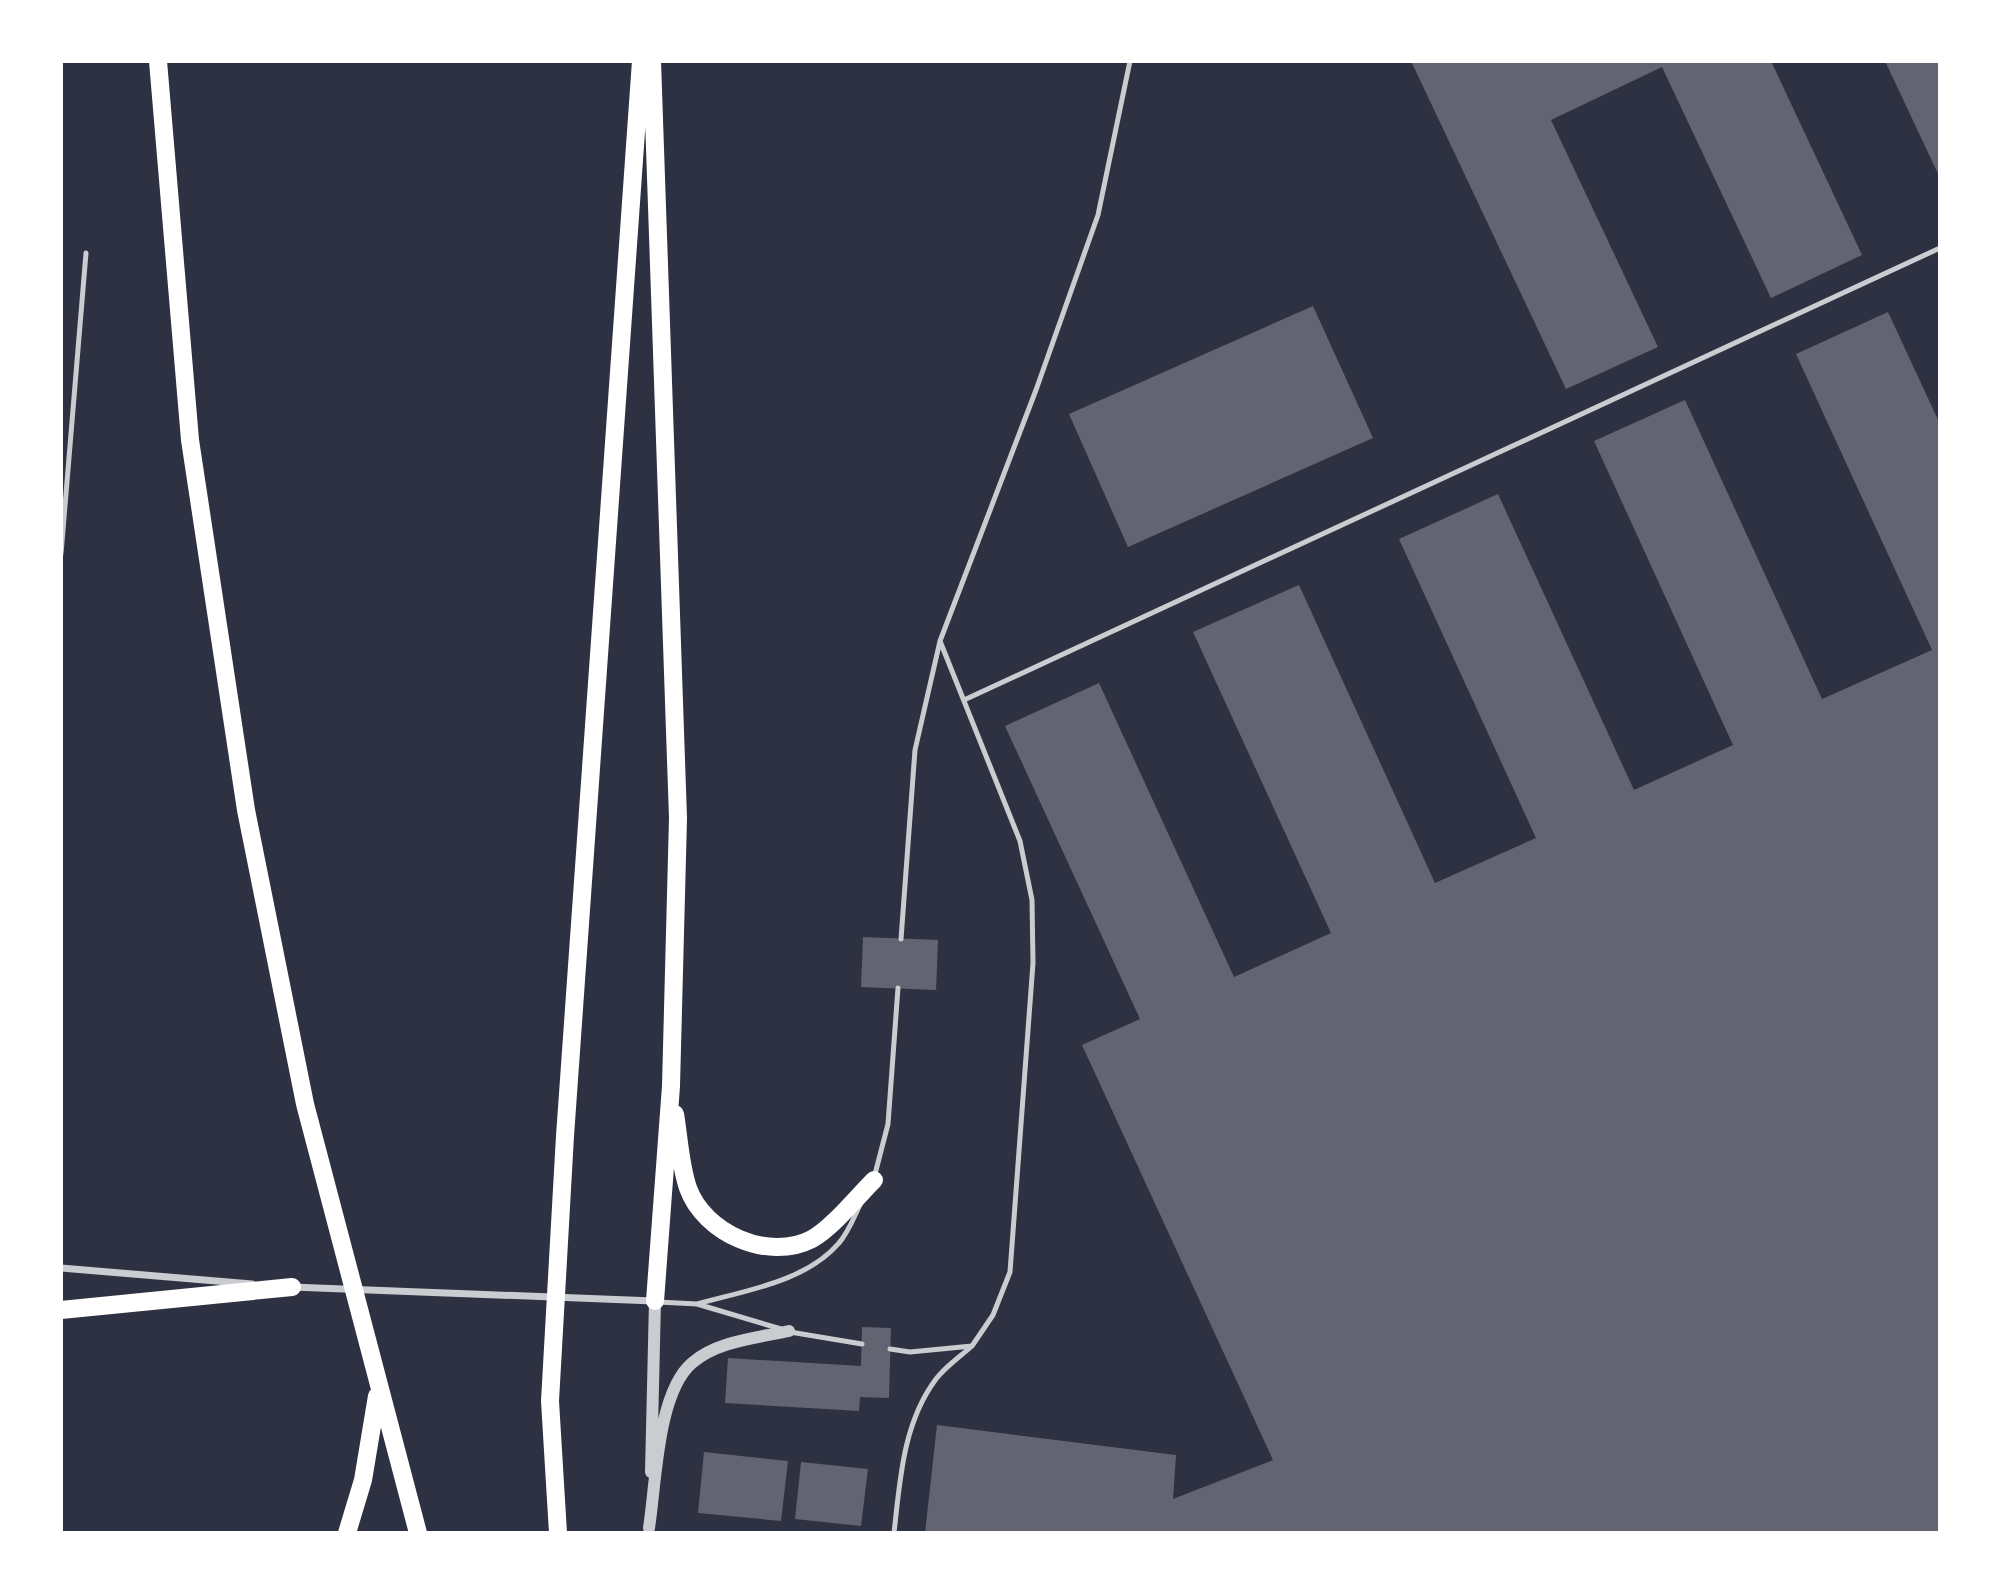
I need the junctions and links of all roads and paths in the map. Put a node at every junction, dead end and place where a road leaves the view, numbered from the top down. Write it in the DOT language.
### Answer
graph roads {
  1 [pos="158,61"];
  2 [pos="641,61"];
  3 [pos="652,61"];
  4 [pos="1130,61"];
  5 [pos="1940,248"];
  6 [pos="86,253"];
  7 [pos="61,554"];
  8 [pos="940,642"];
  9 [pos="964,700"];
  10 [pos="901,939"];
  11 [pos="898,988"];
  12 [pos="671,1086"];
  13 [pos="874,1180"];
  14 [pos="61,1268"];
  15 [pos="292,1287"];
  16 [pos="655,1301"];
  17 [pos="697,1304"];
  18 [pos="61,1310"];
  19 [pos="789,1331"];
  20 [pos="862,1344"];
  21 [pos="972,1346"];
  22 [pos="890,1349"];
  23 [pos="378,1391"];
  24 [pos="650,1530"];
  25 [pos="347,1533"];
  26 [pos="418,1533"];
  27 [pos="558,1533"];
  28 [pos="894,1533"];
  1 -- 23 [label="main road"];
  2 -- 27 [label="main road"];
  3 -- 12 [label="main road"];
  4 -- 8 [label="lane"];
  5 -- 9 [label="lane"];
  6 -- 7 [label="lane"];
  8 -- 9 [label="lane"];
  8 -- 10 [label="lane"];
  9 -- 21 [label="lane"];
  11 -- 13 [label="lane"];
  12 -- 13 [label="main road"];
  12 -- 16 [label="main road"];
  13 -- 17 [label="lane"];
  14 -- 15 [label="street"];
  15 -- 16 [label="street"];
  15 -- 18 [label="main road"];
  16 -- 17 [label="lane"];
  16 -- 24 [label="street"];
  17 -- 19 [label="lane"];
  19 -- 20 [label="lane"];
  19 -- 24 [label="street"];
  21 -- 22 [label="lane"];
  21 -- 28 [label="lane"];
  23 -- 25 [label="main road"];
  23 -- 26 [label="main road"];
}
